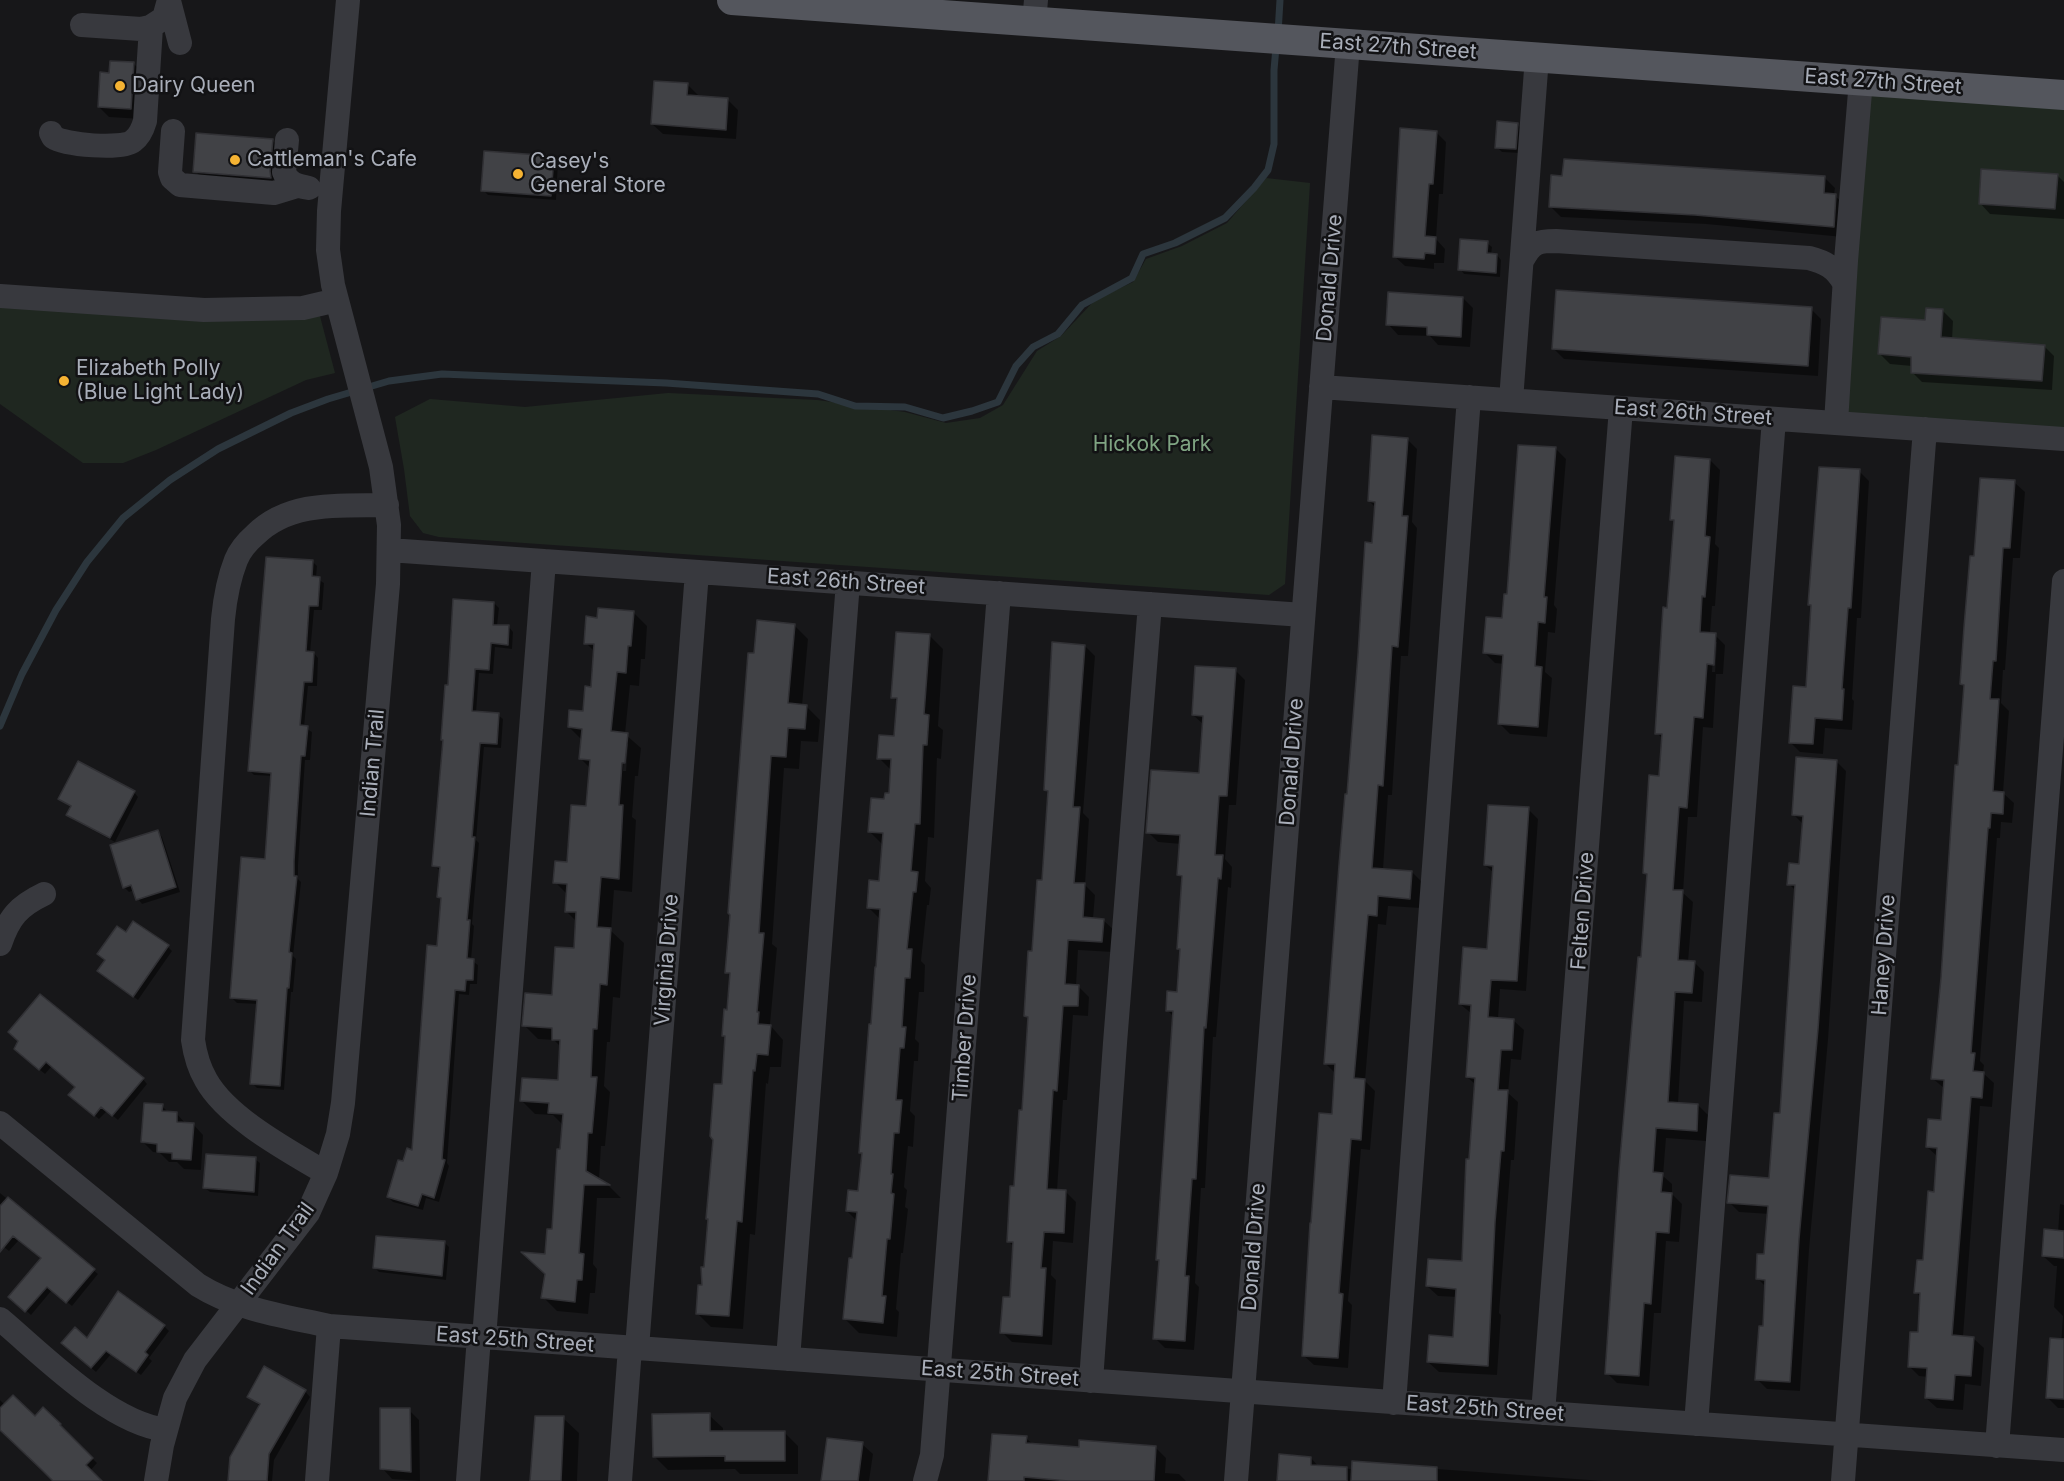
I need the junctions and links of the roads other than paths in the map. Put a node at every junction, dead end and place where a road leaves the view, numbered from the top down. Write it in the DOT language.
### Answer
graph roads {
  1 [pos="169,0"];
  2 [pos="348,0"];
  3 [pos="732,0"];
  4 [pos="1035,11"];
  5 [pos="82,25"];
  6 [pos="151,27"];
  7 [pos="180,43"];
  8 [pos="1348,44"];
  9 [pos="1537,57"];
  10 [pos="1861,80"];
  11 [pos="2064,95"];
  12 [pos="173,131"];
  13 [pos="51,133"];
  14 [pos="287,140"];
  15 [pos="297,186"];
  16 [pos="330,192"];
  17 [pos="1527,206"];
  18 [pos="1848,234"];
  19 [pos="1582,242"];
  20 [pos="1809,258"];
  21 [pos="1523,259"];
  22 [pos="1844,283"];
  23 [pos="0,296"];
  24 [pos="337,300"];
  25 [pos="1321,387"];
  26 [pos="1469,397"];
  27 [pos="1511,400"];
  28 [pos="1621,408"];
  29 [pos="1774,419"];
  30 [pos="1836,423"];
  31 [pos="1925,429"];
  32 [pos="2064,439"];
  33 [pos="387,505"];
  34 [pos="389,550"];
  35 [pos="544,561"];
  36 [pos="697,572"];
  37 [pos="2064,581"];
  38 [pos="848,582"];
  39 [pos="999,593"];
  40 [pos="1150,604"];
  41 [pos="1303,615"];
  42 [pos="44,894"];
  43 [pos="0,944"];
  44 [pos="0,1123"];
  45 [pos="326,1173"];
  46 [pos="237,1304"];
  47 [pos="0,1319"];
  48 [pos="329,1326"];
  49 [pos="482,1337"];
  50 [pos="633,1348"];
  51 [pos="788,1359"];
  52 [pos="939,1370"];
  53 [pos="1091,1381"];
  54 [pos="1244,1392"];
  55 [pos="1394,1403"];
  56 [pos="1543,1413"];
  57 [pos="1696,1424"];
  58 [pos="166,1430"];
  59 [pos="1847,1435"];
  60 [pos="1997,1446"];
  61 [pos="2064,1450"];
  62 [pos="156,1481"];
  63 [pos="317,1481"];
  64 [pos="468,1481"];
  65 [pos="620,1481"];
  66 [pos="925,1481"];
  67 [pos="1236,1481"];
  68 [pos="1843,1481"];
  1 -- 6 [label="street"];
  1 -- 7 [label="street"];
  2 -- 16 [label="street, Indian Trail"];
  3 -- 4 [label="main road, East 27th Street"];
  4 -- 8 [label="main road, East 27th Street"];
  5 -- 6 [label="street"];
  6 -- 13 [label="street"];
  8 -- 9 [label="main road, East 27th Street"];
  8 -- 25 [label="street, Donald Drive"];
  9 -- 10 [label="main road, East 27th Street"];
  9 -- 17 [label="street"];
  10 -- 11 [label="main road, East 27th Street"];
  10 -- 18 [label="street"];
  12 -- 15 [label="street"];
  14 -- 15 [label="street"];
  15 -- 16 [label="street"];
  16 -- 24 [label="street, Indian Trail"];
  17 -- 19 [label="street"];
  17 -- 21 [label="street"];
  18 -- 20 [label="street"];
  18 -- 22 [label="street"];
  19 -- 20 [label="street"];
  19 -- 21 [label="street"];
  20 -- 22 [label="street"];
  21 -- 27 [label="street"];
  22 -- 30 [label="street"];
  23 -- 24 [label="street"];
  24 -- 33 [label="street, Indian Trail"];
  25 -- 26 [label="street, East 26th Street"];
  25 -- 41 [label="street, Donald Drive"];
  26 -- 27 [label="street, East 26th Street"];
  26 -- 55 [label="street"];
  27 -- 28 [label="street, East 26th Street"];
  28 -- 29 [label="street, East 26th Street"];
  28 -- 56 [label="street, Felten Drive"];
  29 -- 30 [label="street, East 26th Street"];
  29 -- 57 [label="street"];
  30 -- 31 [label="street, East 26th Street"];
  31 -- 32 [label="street, East 26th Street"];
  31 -- 59 [label="street, Haney Drive"];
  33 -- 34 [label="street, Indian Trail"];
  33 -- 45 [label="street"];
  34 -- 35 [label="street, East 26th Street"];
  34 -- 45 [label="street, Indian Trail"];
  35 -- 36 [label="street, East 26th Street"];
  35 -- 49 [label="street"];
  36 -- 38 [label="street, East 26th Street"];
  36 -- 50 [label="street, Virginia Drive"];
  37 -- 60 [label="street"];
  38 -- 39 [label="street, East 26th Street"];
  38 -- 51 [label="street"];
  39 -- 40 [label="street, East 26th Street"];
  39 -- 52 [label="street, Timber Drive"];
  40 -- 41 [label="street, East 26th Street"];
  40 -- 53 [label="street"];
  41 -- 54 [label="street, Donald Drive"];
  42 -- 43 [label="street"];
  44 -- 46 [label="street, East 25th Street"];
  45 -- 46 [label="street, Indian Trail"];
  46 -- 48 [label="street, East 25th Street"];
  46 -- 58 [label="street, Indian Trail"];
  47 -- 58 [label="street"];
  48 -- 49 [label="street, East 25th Street"];
  48 -- 63 [label="street"];
  49 -- 50 [label="street, East 25th Street"];
  49 -- 64 [label="street"];
  50 -- 51 [label="street, East 25th Street"];
  50 -- 65 [label="street, Virginia Drive"];
  51 -- 52 [label="street, East 25th Street"];
  52 -- 53 [label="street, East 25th Street"];
  52 -- 66 [label="street, Timber Drive"];
  53 -- 54 [label="street, East 25th Street"];
  54 -- 55 [label="street, East 25th Street"];
  54 -- 67 [label="street, Donald Drive"];
  55 -- 56 [label="street, East 25th Street"];
  56 -- 57 [label="street, East 25th Street"];
  57 -- 59 [label="street, East 25th Street"];
  58 -- 62 [label="street, Indian Trail"];
  59 -- 60 [label="street, East 25th Street"];
  59 -- 68 [label="street, Haney Drive"];
  60 -- 61 [label="street, East 25th Street"];
}
